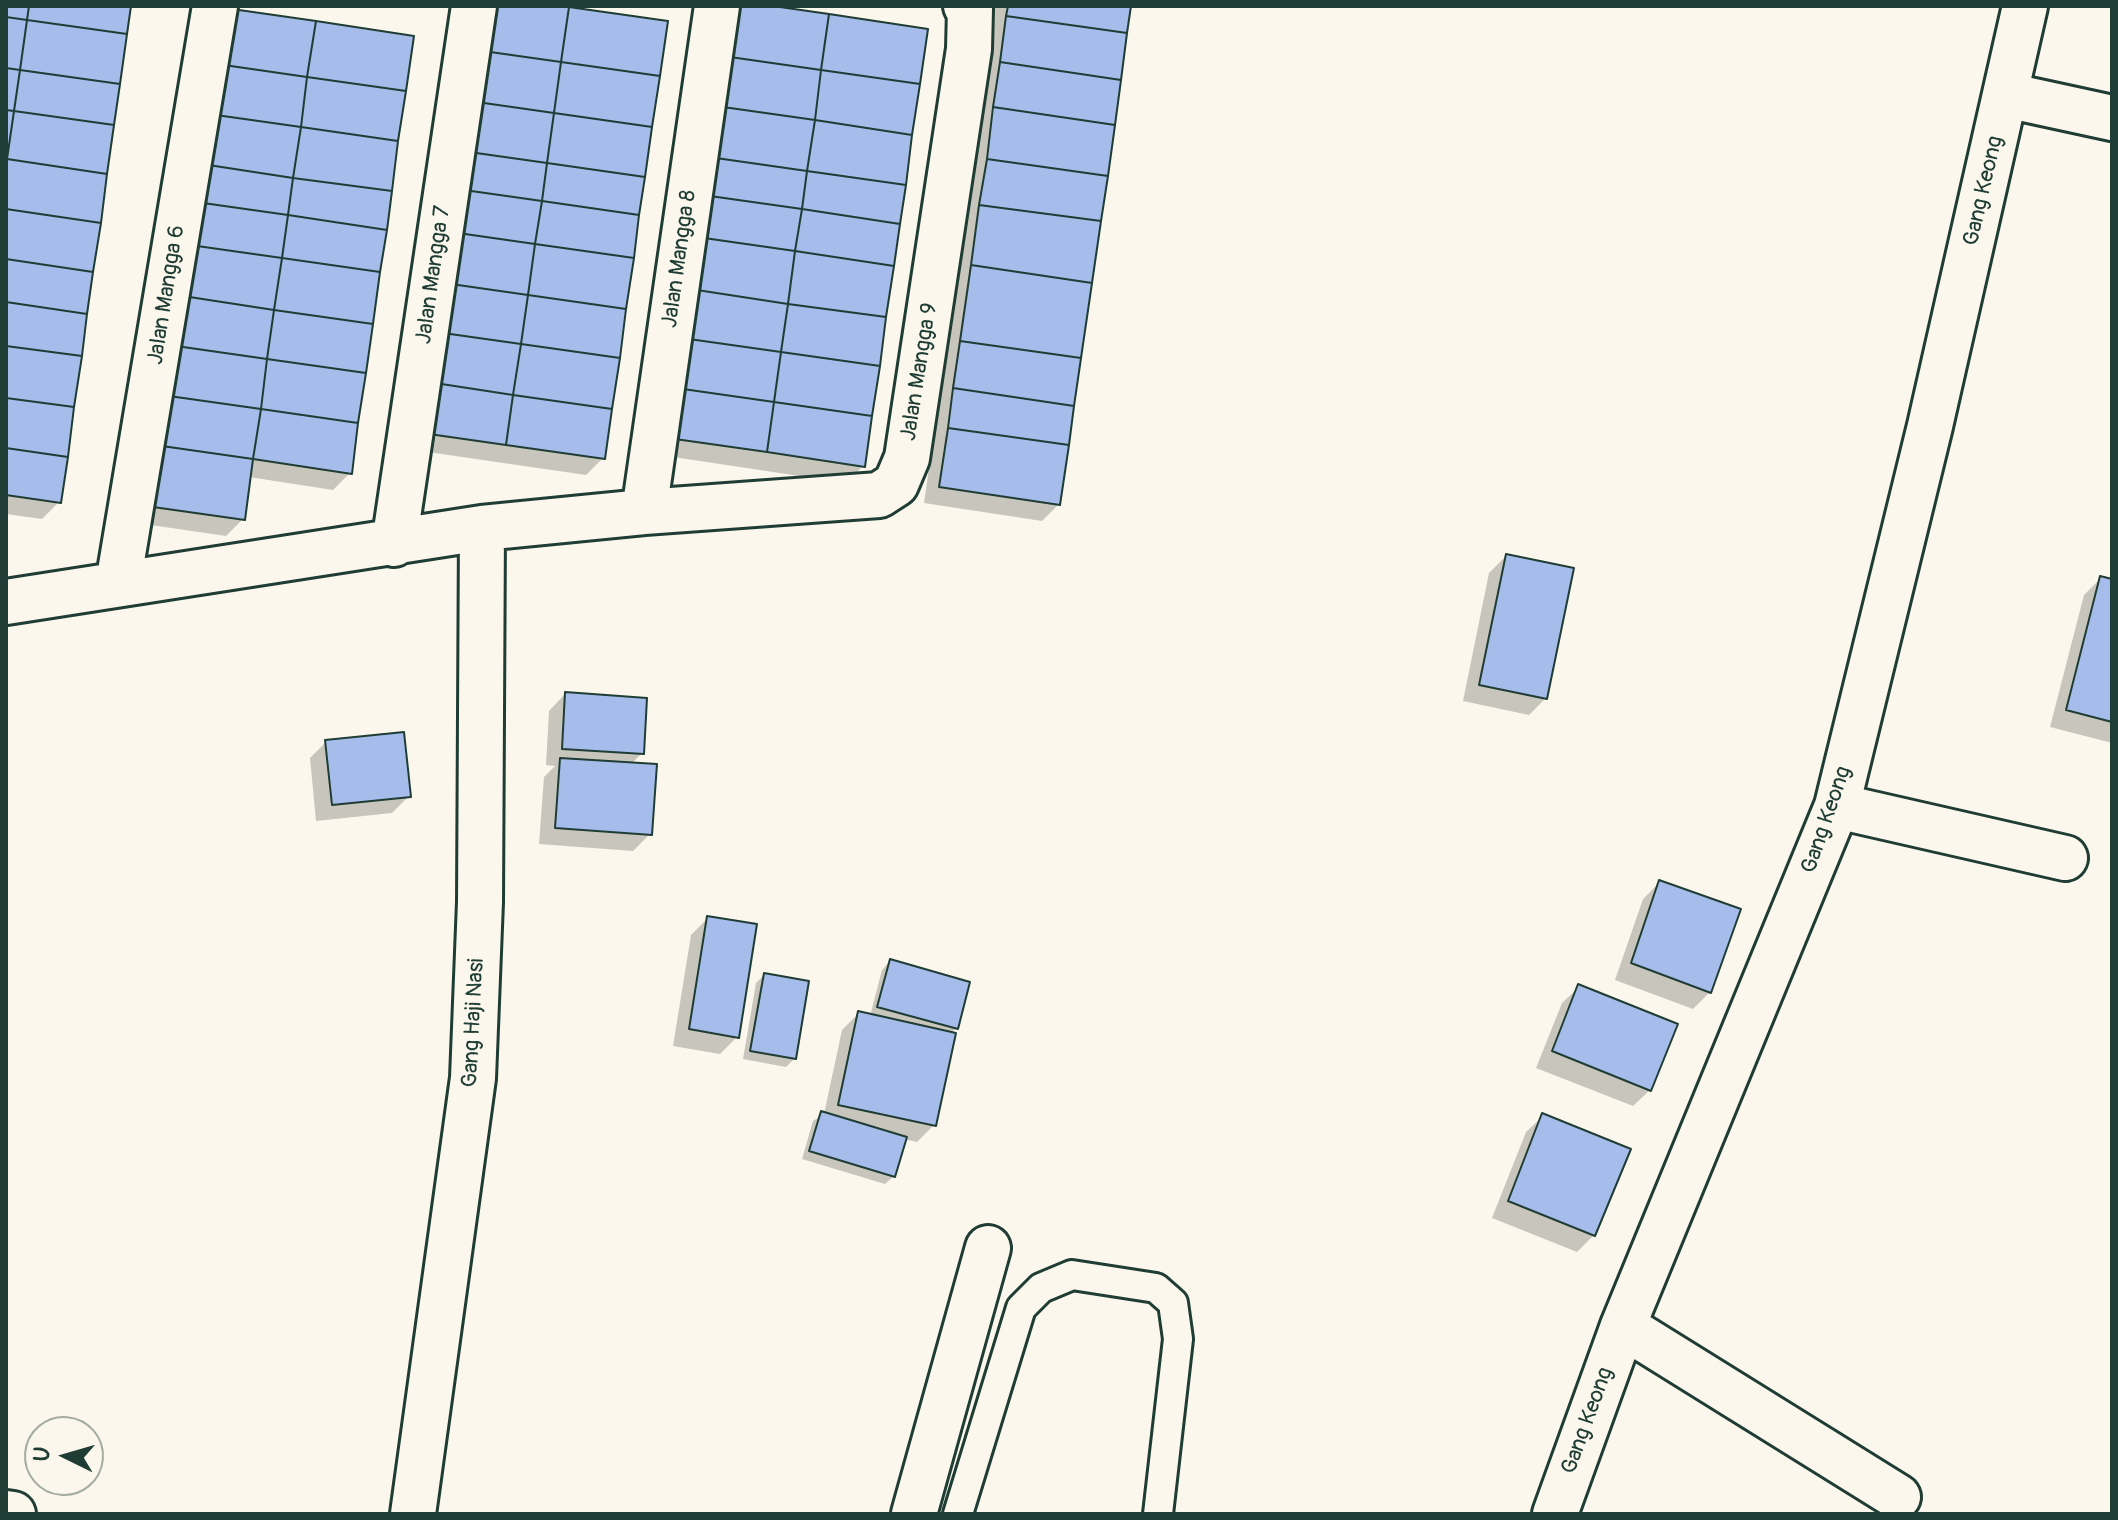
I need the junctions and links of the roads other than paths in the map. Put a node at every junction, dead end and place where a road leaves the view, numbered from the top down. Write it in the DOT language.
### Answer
graph roads {
  1 [pos="215,6"];
  2 [pos="474,6"];
  3 [pos="717,6"];
  4 [pos="966,6"];
  5 [pos="2025,6"];
  6 [pos="2006,95"];
  7 [pos="2112,118"];
  8 [pos="644,512"];
  9 [pos="482,528"];
  10 [pos="394,544"];
  11 [pos="118,584"];
  12 [pos="6,602"];
  13 [pos="1837,806"];
  14 [pos="2065,858"];
  15 [pos="988,1248"];
  16 [pos="1623,1326"];
  17 [pos="1898,1497"];
  18 [pos="6,1513"];
  19 [pos="13,1514"];
  20 [pos="413,1514"];
  21 [pos="914,1514"];
  22 [pos="958,1514"];
  23 [pos="1158,1514"];
  24 [pos="1555,1514"];
  1 -- 11 [label="street, Jalan Mangga 6"];
  2 -- 10 [label="street, Jalan Mangga 7"];
  3 -- 8 [label="street, Jalan Mangga 8"];
  4 -- 8 [label="street, Jalan Mangga 9"];
  5 -- 6 [label="street, Gang Keong"];
  6 -- 7 [label="street"];
  6 -- 13 [label="street, Gang Keong"];
  8 -- 9 [label="street, Jalan Mangga 9"];
  9 -- 10 [label="street, Jalan Mangga 9"];
  9 -- 20 [label="street, Gang Haji Nasi"];
  10 -- 11 [label="street, Jalan Mangga 9"];
  11 -- 12 [label="street, Jalan Mangga 9"];
  13 -- 14 [label="street"];
  13 -- 16 [label="street, Gang Keong"];
  15 -- 21 [label="street"];
  16 -- 17 [label="street"];
  16 -- 24 [label="street, Gang Keong"];
  18 -- 19 [label="street"];
  22 -- 23 [label="lane"];
}
